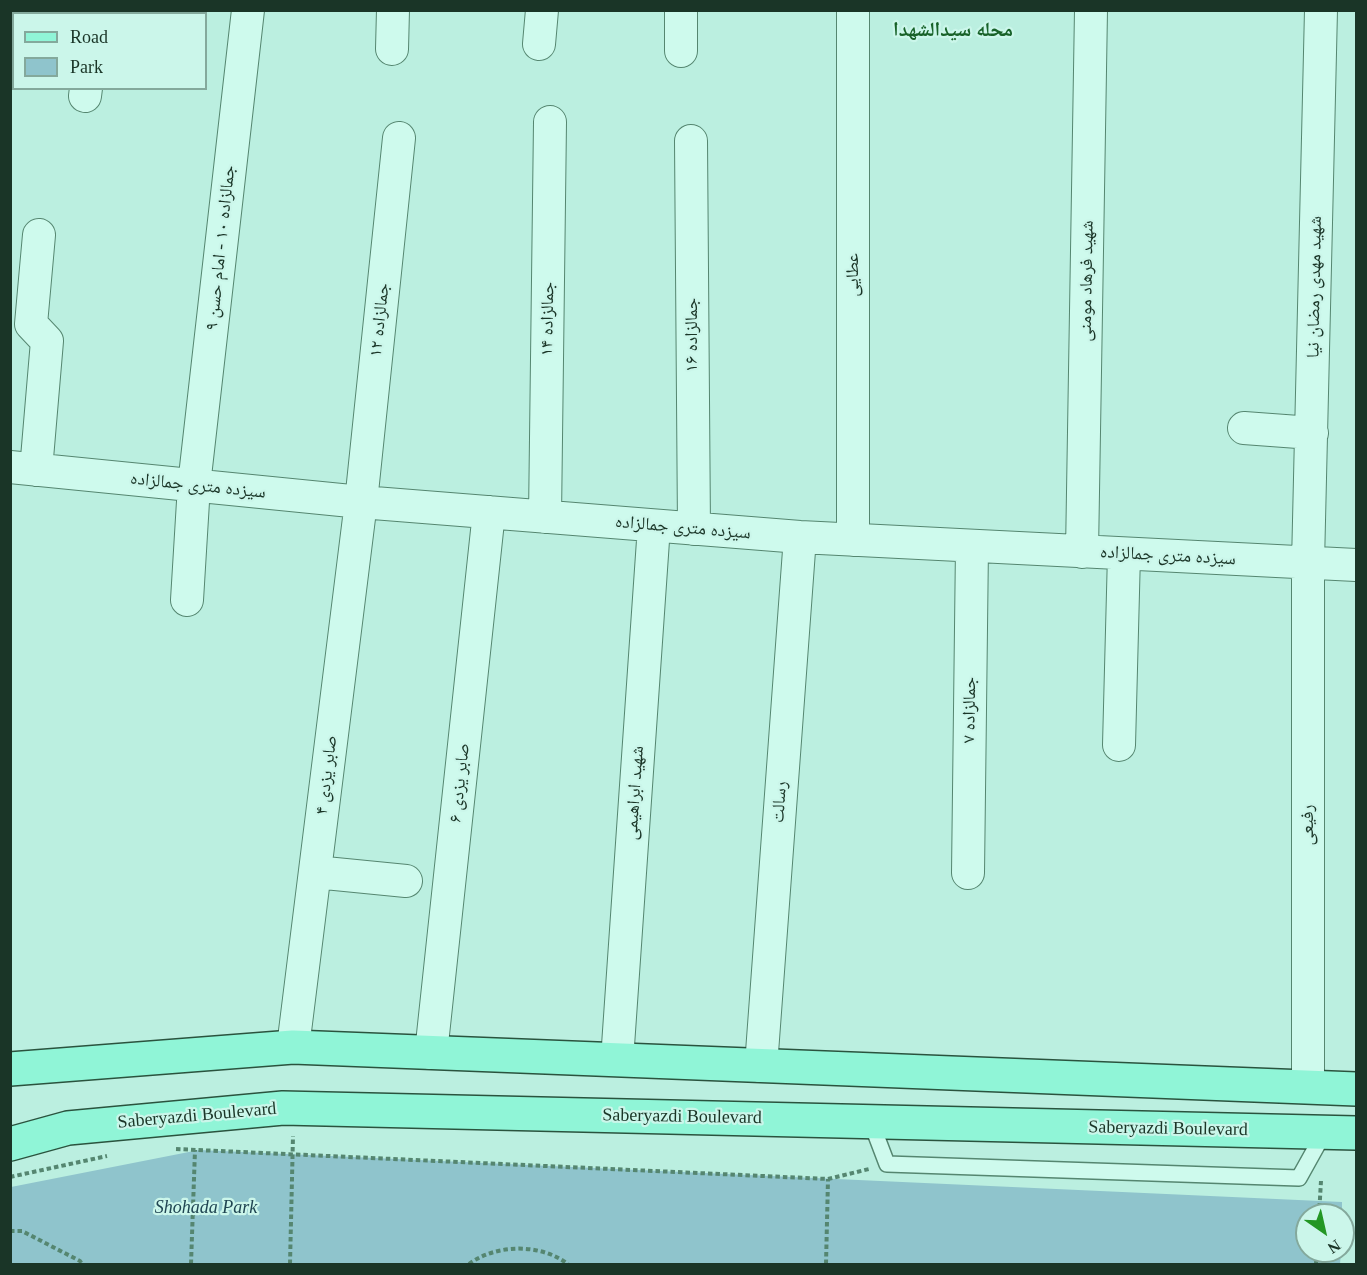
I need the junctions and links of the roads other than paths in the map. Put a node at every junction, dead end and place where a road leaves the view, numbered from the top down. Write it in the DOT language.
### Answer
graph roads {
  1 [pos="248,10"];
  2 [pos="393,10"];
  3 [pos="542,10"];
  4 [pos="681,10"];
  5 [pos="853,10"];
  6 [pos="1091,10"];
  7 [pos="1322,10"];
  8 [pos="539,44"];
  9 [pos="392,49"];
  10 [pos="681,51"];
  11 [pos="550,122"];
  12 [pos="399,138"];
  13 [pos="691,141"];
  14 [pos="39,235"];
  15 [pos="1244,428"];
  16 [pos="1312,433"];
  17 [pos="23,469"];
  18 [pos="194,485"];
  19 [pos="361,502"];
  20 [pos="489,512"];
  21 [pos="545,517"];
  22 [pos="654,526"];
  23 [pos="694,529"];
  24 [pos="800,537"];
  25 [pos="853,540"];
  26 [pos="972,546"];
  27 [pos="1082,552"];
  28 [pos="1124,554"];
  29 [pos="1308,563"];
  30 [pos="1356,565"];
  31 [pos="187,600"];
  32 [pos="1119,745"];
  33 [pos="315,872"];
  34 [pos="968,873"];
  35 [pos="405,881"];
  36 [pos="293,1047"];
  37 [pos="431,1053"];
  38 [pos="617,1060"];
  39 [pos="761,1066"];
  40 [pos="10,1070"];
  41 [pos="1308,1087"];
  42 [pos="1356,1089"];
  43 [pos="871,1122"];
  44 [pos="1324,1133"];
  45 [pos="1356,1134"];
  46 [pos="10,1144"];
  1 -- 18 [label="street, جمالزاده ۱۰ - امام حسن ۹"];
  2 -- 9 [label="street"];
  3 -- 8 [label="street"];
  4 -- 10 [label="street"];
  5 -- 25 [label="street, عطایی"];
  6 -- 27 [label="street, شهید فرهاد مومنی"];
  7 -- 16 [label="street, شهید مهدی رمضان نیا"];
  11 -- 21 [label="street, جمالزاده ۱۴"];
  12 -- 19 [label="street, جمالزاده ۱۲"];
  13 -- 23 [label="street, جمالزاده ۱۶"];
  14 -- 17 [label="street"];
  15 -- 16 [label="street"];
  16 -- 29 [label="street, شهید مهدی رمضان نیا"];
  17 -- 18 [label="street, سیزده متری جمالزاده"];
  18 -- 19 [label="street, سیزده متری جمالزاده"];
  18 -- 31 [label="street, جمالزاده ۱۰ - امام حسن ۹"];
  19 -- 20 [label="street, سیزده متری جمالزاده"];
  19 -- 33 [label="street, صابر یزدی ۴"];
  20 -- 21 [label="street, سیزده متری جمالزاده"];
  20 -- 37 [label="street, صابر یزدی ۶"];
  21 -- 22 [label="street, سیزده متری جمالزاده"];
  22 -- 23 [label="street, سیزده متری جمالزاده"];
  22 -- 38 [label="street, شهید ابراهیمی"];
  23 -- 24 [label="street, سیزده متری جمالزاده"];
  24 -- 25 [label="street, سیزده متری جمالزاده"];
  24 -- 39 [label="street, رسالت"];
  25 -- 26 [label="street, سیزده متری جمالزاده"];
  26 -- 27 [label="street, سیزده متری جمالزاده"];
  26 -- 34 [label="street, جمالزاده ۷"];
  27 -- 28 [label="street, سیزده متری جمالزاده"];
  28 -- 29 [label="street, سیزده متری جمالزاده"];
  28 -- 32 [label="street"];
  29 -- 30 [label="street, سیزده متری جمالزاده"];
  29 -- 41 [label="street, رفیعی"];
  33 -- 35 [label="street"];
  33 -- 36 [label="street, صابر یزدی ۴"];
  36 -- 37 [label="main road"];
  36 -- 40 [label="main road"];
  37 -- 38 [label="main road"];
  38 -- 39 [label="main road"];
  39 -- 41 [label="main road"];
  41 -- 42 [label="main road"];
  43 -- 44 [label="main road, Saberyazdi Boulevard"];
  43 -- 44 [label="lane"];
  43 -- 46 [label="main road, Saberyazdi Boulevard"];
  44 -- 45 [label="main road, Saberyazdi Boulevard"];
}
